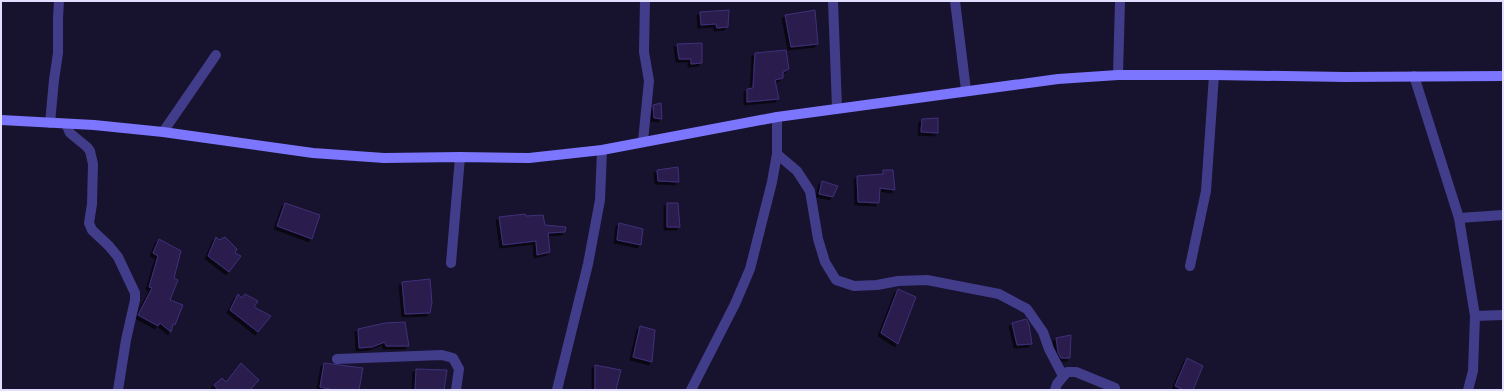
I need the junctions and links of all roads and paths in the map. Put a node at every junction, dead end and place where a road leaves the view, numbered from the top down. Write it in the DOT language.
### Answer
graph roads {
  1 [pos="59,1"];
  2 [pos="645,1"];
  3 [pos="833,1"];
  4 [pos="955,1"];
  5 [pos="1120,1"];
  6 [pos="216,55"];
  7 [pos="1214,75"];
  8 [pos="1118,76"];
  9 [pos="1414,76"];
  10 [pos="1503,76"];
  11 [pos="966,90"];
  12 [pos="837,108"];
  13 [pos="777,117"];
  14 [pos="1,120"];
  15 [pos="50,123"];
  16 [pos="66,124"];
  17 [pos="163,132"];
  18 [pos="643,141"];
  19 [pos="602,150"];
  20 [pos="777,154"];
  21 [pos="460,157"];
  22 [pos="1503,215"];
  23 [pos="1459,218"];
  24 [pos="451,263"];
  25 [pos="1190,266"];
  26 [pos="1503,315"];
  27 [pos="1475,316"];
  28 [pos="337,359"];
  29 [pos="1063,376"];
  30 [pos="1115,388"];
  31 [pos="118,390"];
  32 [pos="456,390"];
  33 [pos="557,390"];
  34 [pos="691,390"];
  35 [pos="1055,390"];
  36 [pos="1468,390"];
  1 -- 15 [label="street"];
  2 -- 18 [label="street"];
  3 -- 12 [label="street"];
  4 -- 11 [label="street"];
  5 -- 8 [label="street"];
  6 -- 17 [label="street"];
  7 -- 8 [label="main road"];
  7 -- 9 [label="main road"];
  7 -- 25 [label="street"];
  8 -- 11 [label="main road"];
  9 -- 10 [label="main road"];
  9 -- 23 [label="street"];
  11 -- 12 [label="main road"];
  12 -- 13 [label="main road"];
  13 -- 18 [label="main road"];
  13 -- 20 [label="street"];
  14 -- 15 [label="main road"];
  15 -- 16 [label="main road"];
  16 -- 17 [label="main road"];
  16 -- 31 [label="street"];
  17 -- 21 [label="main road"];
  18 -- 19 [label="main road"];
  19 -- 21 [label="main road"];
  19 -- 33 [label="street"];
  20 -- 29 [label="street"];
  20 -- 34 [label="street"];
  21 -- 24 [label="street"];
  22 -- 23 [label="street"];
  23 -- 27 [label="street"];
  26 -- 27 [label="street"];
  27 -- 36 [label="street"];
  28 -- 32 [label="street"];
  29 -- 30 [label="street"];
  29 -- 35 [label="street"];
}
